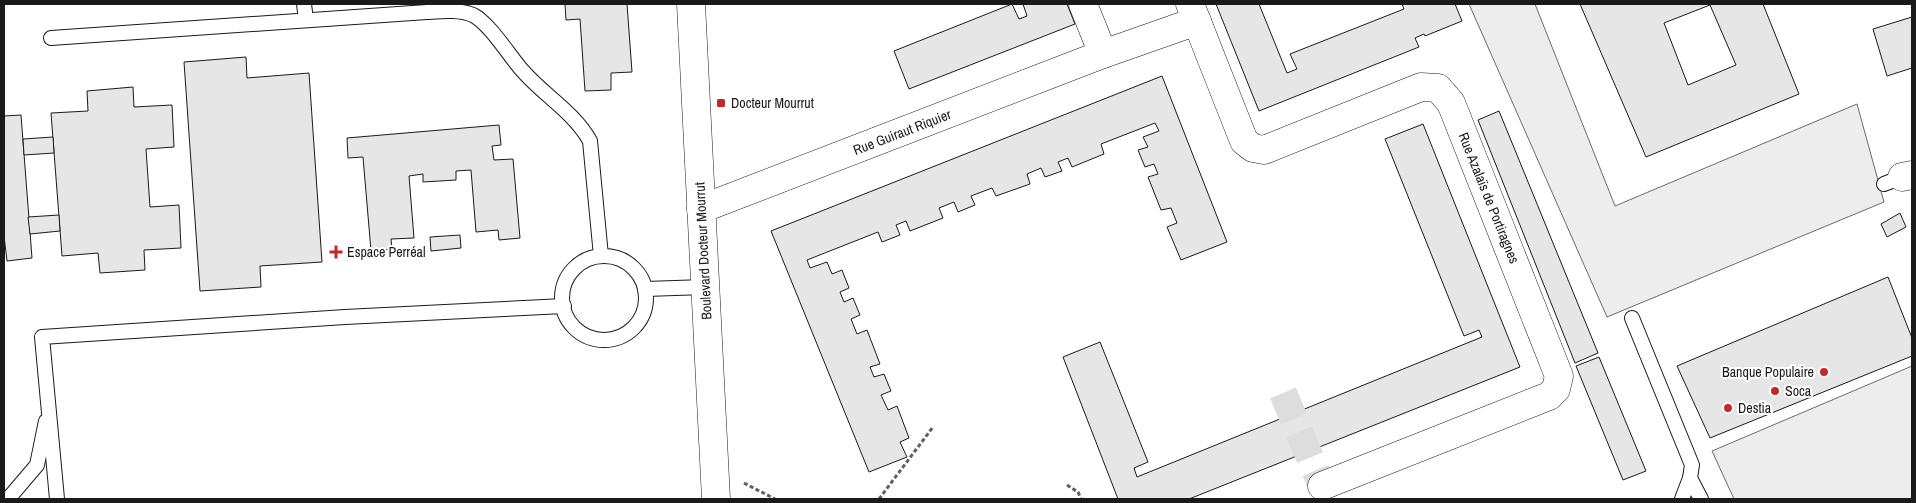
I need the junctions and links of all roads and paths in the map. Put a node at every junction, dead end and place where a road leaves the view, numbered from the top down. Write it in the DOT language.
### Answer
graph roads {
  1 [pos="304,4"];
  2 [pos="691,4"];
  3 [pos="1083,4"];
  4 [pos="1194,12"];
  5 [pos="306,20"];
  6 [pos="52,38"];
  7 [pos="1103,54"];
  8 [pos="701,210"];
  9 [pos="601,256"];
  10 [pos="705,287"];
  11 [pos="645,289"];
  12 [pos="564,306"];
  13 [pos="1632,318"];
  14 [pos="49,405"];
  15 [pos="933,427"];
  16 [pos="1690,478"];
  17 [pos="1067,485"];
  18 [pos="1322,486"];
  19 [pos="8,499"];
  20 [pos="57,499"];
  21 [pos="716,499"];
  22 [pos="878,499"];
  23 [pos="1081,499"];
  24 [pos="1682,499"];
  25 [pos="1701,499"];
  1 -- 5 [label="lane"];
  2 -- 8 [label="street, Boulevard Docteur Mourrut"];
  3 -- 7 [label="street"];
  4 -- 7 [label="street, Rue Azalaïs de Portiragnes"];
  4 -- 18 [label="street, Rue Azalaïs de Portiragnes"];
  5 -- 6 [label="lane"];
  5 -- 9 [label="lane"];
  7 -- 8 [label="street, Rue Guiraut Riquier"];
  8 -- 10 [label="street, Boulevard Docteur Mourrut"];
  9 -- 11 [label="lane"];
  9 -- 12 [label="lane"];
  10 -- 11 [label="lane"];
  10 -- 21 [label="street, Boulevard Docteur Mourrut"];
  11 -- 12 [label="lane"];
  12 -- 14 [label="lane"];
  13 -- 16 [label="lane"];
  14 -- 19 [label="lane"];
  14 -- 20 [label="lane"];
  15 -- 22 [label="path"];
  16 -- 24 [label="lane"];
  16 -- 25 [label="lane"];
  17 -- 23 [label="path"];
}
